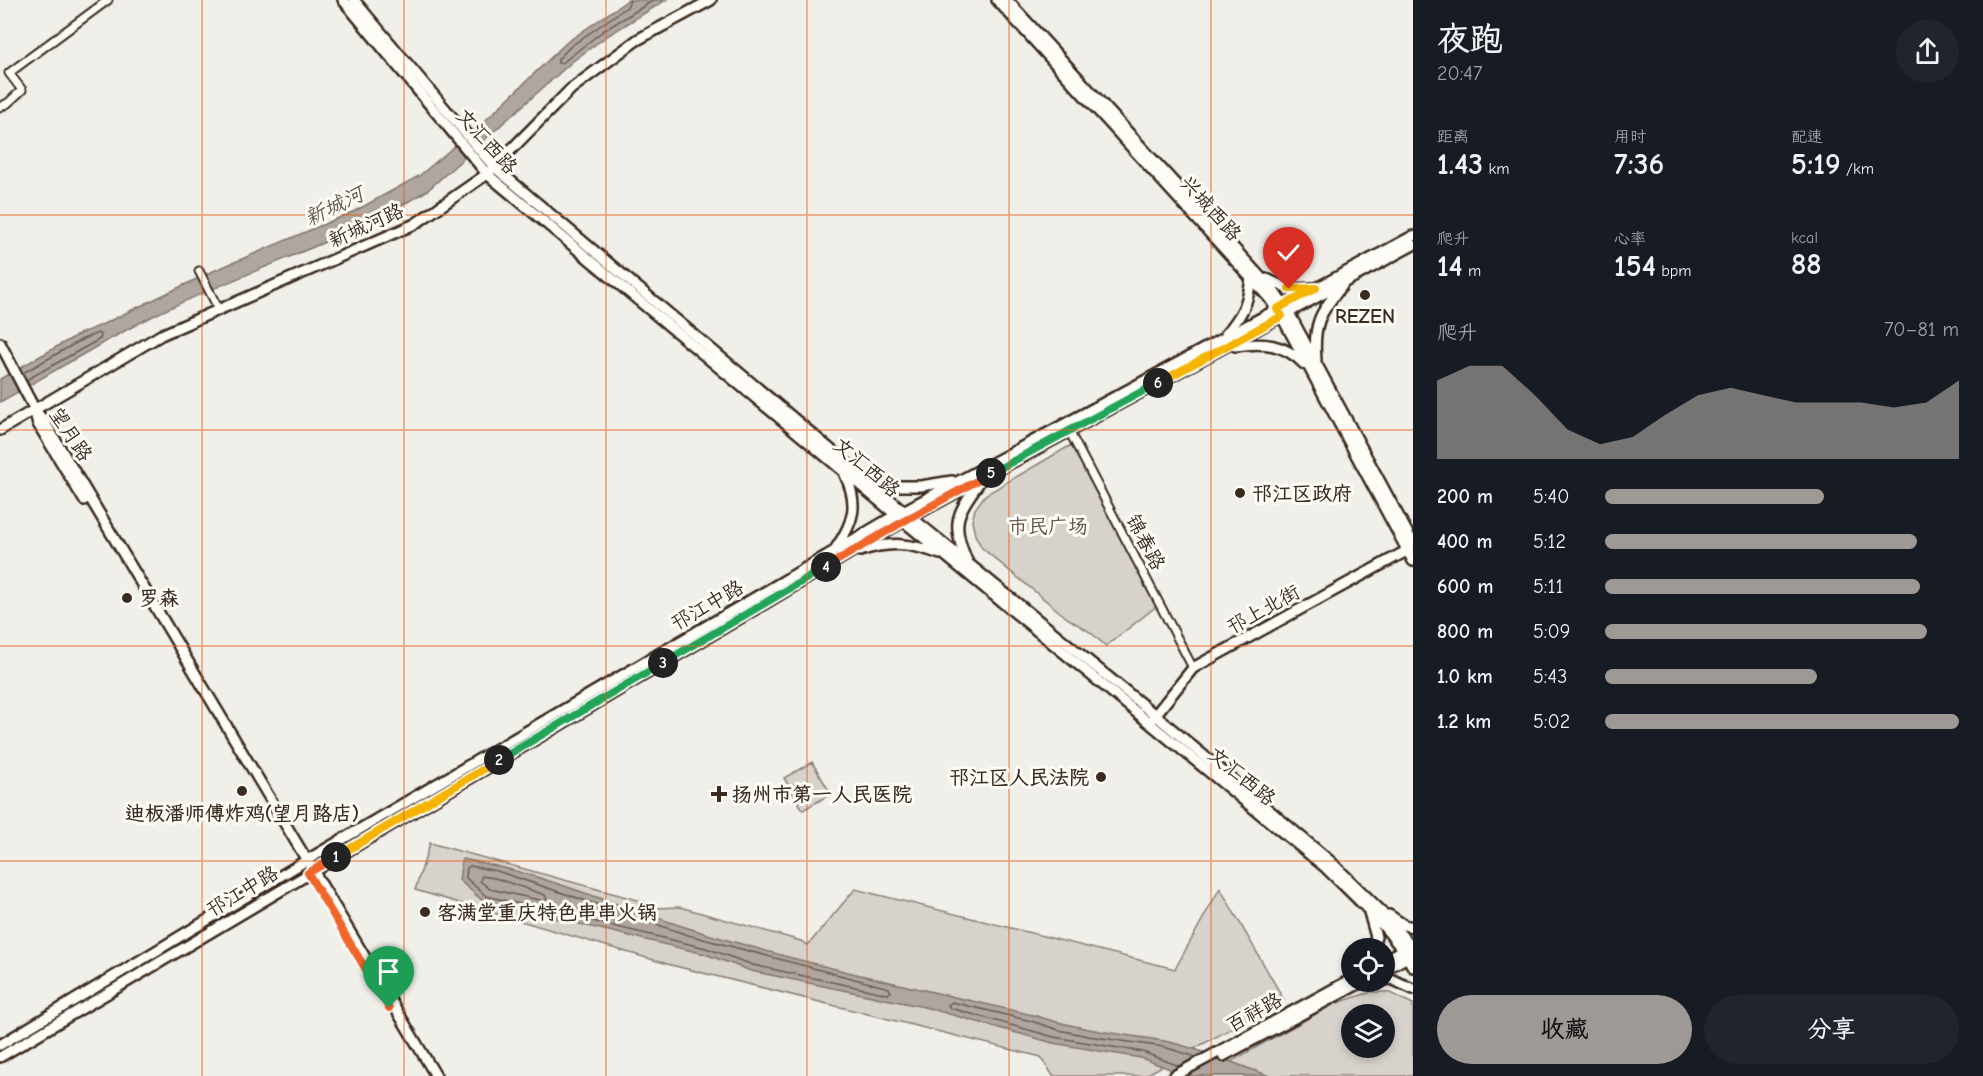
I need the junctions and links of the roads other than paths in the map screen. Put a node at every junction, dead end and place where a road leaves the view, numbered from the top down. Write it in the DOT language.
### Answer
graph roads {
  1 [pos="108,0"];
  2 [pos="343,0"];
  3 [pos="354,0"];
  4 [pos="711,0"];
  5 [pos="997,0"];
  6 [pos="1007,0"];
  7 [pos="0,107"];
  8 [pos="460,134"];
  9 [pos="490,170"];
  10 [pos="1413,236"];
  11 [pos="1413,245"];
  12 [pos="199,271"];
  13 [pos="1254,276"];
  14 [pos="1347,281"];
  15 [pos="1316,288"];
  16 [pos="219,310"];
  17 [pos="1283,311"];
  18 [pos="0,342"];
  19 [pos="1224,343"];
  20 [pos="1315,369"];
  21 [pos="35,410"];
  22 [pos="0,430"];
  23 [pos="1069,431"];
  24 [pos="842,470"];
  25 [pos="982,478"];
  26 [pos="866,479"];
  27 [pos="960,480"];
  28 [pos="904,516"];
  29 [pos="1411,547"];
  30 [pos="837,555"];
  31 [pos="946,556"];
  32 [pos="1413,561"];
  33 [pos="968,563"];
  34 [pos="1193,668"];
  35 [pos="1155,715"];
  36 [pos="1148,723"];
  37 [pos="305,862"];
  38 [pos="310,872"];
  39 [pos="1368,910"];
  40 [pos="1380,910"];
  41 [pos="1413,927"];
  42 [pos="1376,938"];
  43 [pos="1410,950"];
  44 [pos="1395,956"];
  45 [pos="1395,962"];
  46 [pos="1413,967"];
  47 [pos="1395,981"];
  48 [pos="1341,985"];
  49 [pos="1413,989"];
  50 [pos="1344,992"];
  51 [pos="0,1045"];
  52 [pos="1219,1055"];
  53 [pos="0,1057"];
  54 [pos="429,1076"];
  55 [pos="436,1076"];
  56 [pos="1174,1076"];
  57 [pos="1187,1076"];
  1 -- 7 [label="street"];
  2 -- 8 [label="main road, 文汇西路"];
  3 -- 8 [label="main road, 文汇西路"];
  4 -- 9 [label="main road, 新城河路"];
  5 -- 13 [label="main road, 兴城西路"];
  6 -- 13 [label="main road, 兴城西路"];
  8 -- 9 [label="main road, 文汇西路"];
  9 -- 16 [label="main road, 新城河路"];
  9 -- 24 [label="main road, 文汇西路"];
  9 -- 26 [label="main road, 文汇西路"];
  10 -- 15 [label="main road, 邗江中路"];
  11 -- 14 [label="main road, 邗江中路"];
  12 -- 16 [label="street"];
  13 -- 15 [label="main road"];
  13 -- 17 [label="main road, 兴城西路"];
  13 -- 19 [label="main road"];
  14 -- 17 [label="main road, 邗江中路"];
  14 -- 20 [label="main road"];
  15 -- 17 [label="main road, 邗江中路"];
  16 -- 21 [label="main road, 新城河路"];
  17 -- 19 [label="main road, 邗江中路"];
  17 -- 20 [label="main road, 兴城西路"];
  18 -- 21 [label="main road, 望月路"];
  19 -- 20 [label="main road"];
  19 -- 23 [label="main road, 邗江中路"];
  19 -- 27 [label="main road, 邗江中路"];
  20 -- 29 [label="main road, 兴城西路"];
  21 -- 22 [label="main road, 新城河路"];
  21 -- 37 [label="main road, 望月路"];
  23 -- 25 [label="main road, 邗江中路"];
  23 -- 34 [label="street, 锦春路"];
  24 -- 28 [label="main road, 文汇西路"];
  24 -- 30 [label="main road"];
  25 -- 28 [label="main road, 邗江中路"];
  25 -- 33 [label="main road"];
  26 -- 27 [label="main road"];
  26 -- 28 [label="main road, 文汇西路"];
  27 -- 28 [label="main road, 邗江中路"];
  28 -- 30 [label="main road, 邗江中路"];
  28 -- 31 [label="main road, 文汇西路"];
  28 -- 33 [label="main road, 文汇西路"];
  29 -- 32 [label="main road, 兴城西路"];
  29 -- 34 [label="main road, 邗上北街"];
  30 -- 31 [label="main road"];
  30 -- 37 [label="main road, 邗江中路"];
  30 -- 38 [label="main road, 邗江中路"];
  31 -- 36 [label="main road, 文汇西路"];
  33 -- 35 [label="main road, 文汇西路"];
  34 -- 35 [label="main road, 邗上北街"];
  35 -- 36 [label="main road, 邗上北街"];
  35 -- 40 [label="main road, 文汇西路"];
  36 -- 39 [label="main road, 文汇西路"];
  37 -- 38 [label="main road, 望月路"];
  37 -- 51 [label="main road, 邗江中路"];
  38 -- 53 [label="main road, 邗江中路"];
  38 -- 54 [label="main road, 望月路"];
  38 -- 55 [label="main road, 望月路"];
  39 -- 42 [label="main road"];
  39 -- 43 [label="main road, 文汇西路"];
  40 -- 41 [label="main road"];
  40 -- 43 [label="main road, 文汇西路"];
  43 -- 44 [label="main road"];
  43 -- 45 [label="main road"];
  43 -- 46 [label="main road, 文汇西路"];
  47 -- 49 [label="main road"];
  48 -- 52 [label="main road, 百祥路"];
  50 -- 52 [label="main road, 百祥路"];
  52 -- 56 [label="main road, 百祥路"];
  52 -- 57 [label="main road, 百祥路"];
}
